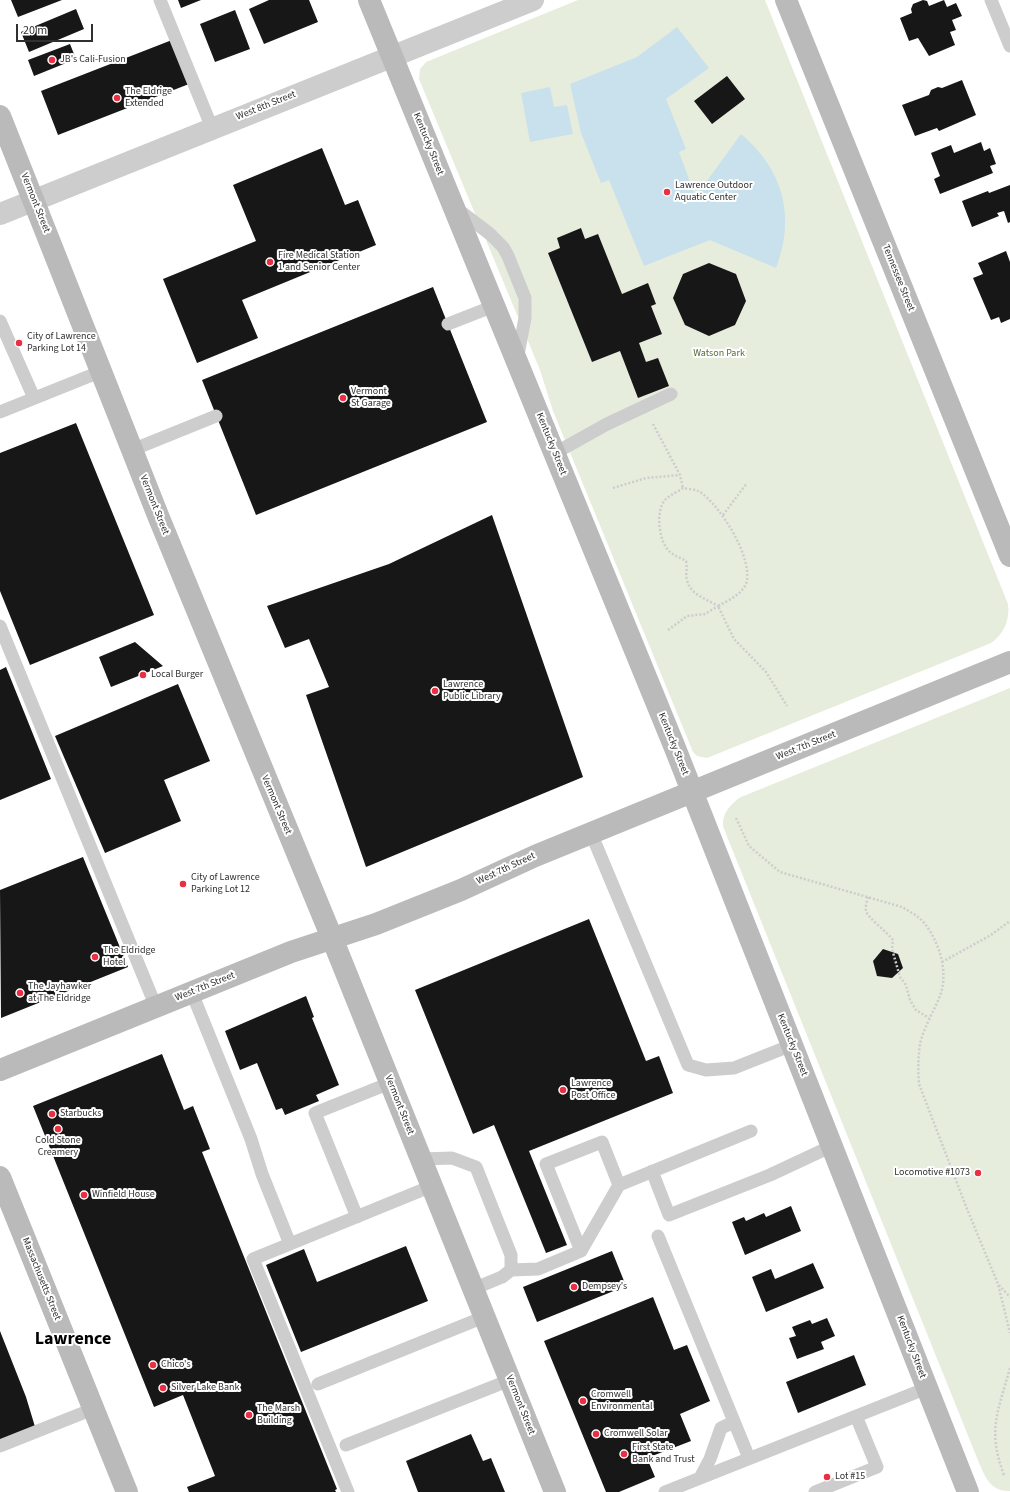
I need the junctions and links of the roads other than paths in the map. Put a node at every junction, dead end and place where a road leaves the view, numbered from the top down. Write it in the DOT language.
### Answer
graph roads {
  1 [pos="160,0"];
  2 [pos="369,0"];
  3 [pos="533,0"];
  4 [pos="786,0"];
  5 [pos="991,0"];
  6 [pos="1010,46"];
  7 [pos="392,56"];
  8 [pos="0,116"];
  9 [pos="212,128"];
  10 [pos="34,200"];
  11 [pos="453,206"];
  12 [pos="0,214"];
  13 [pos="494,306"];
  14 [pos="0,321"];
  15 [pos="448,324"];
  16 [pos="517,360"];
  17 [pos="102,371"];
  18 [pos="671,394"];
  19 [pos="34,398"];
  20 [pos="0,412"];
  21 [pos="216,416"];
  22 [pos="132,450"];
  23 [pos="554,453"];
  24 [pos="1010,556"];
  25 [pos="0,626"];
  26 [pos="1010,662"];
  27 [pos="693,792"];
  28 [pos="591,833"];
  29 [pos="332,938"];
  30 [pos="192,993"];
  31 [pos="156,1007"];
  32 [pos="792,1045"];
  33 [pos="0,1070"];
  34 [pos="390,1083"];
  35 [pos="751,1131"];
  36 [pos="832,1146"];
  37 [pos="421,1159"];
  38 [pos="652,1171"];
  39 [pos="0,1177"];
  40 [pos="619,1185"];
  41 [pos="432,1186"];
  42 [pos="357,1216"];
  43 [pos="658,1236"];
  44 [pos="290,1244"];
  45 [pos="581,1251"];
  46 [pos="510,1270"];
  47 [pos="473,1288"];
  48 [pos="484,1317"];
  49 [pos="510,1380"];
  50 [pos="318,1384"];
  51 [pos="927,1388"];
  52 [pos="93,1409"];
  53 [pos="856,1416"];
  54 [pos="734,1422"];
  55 [pos="346,1445"];
  56 [pos="0,1446"];
  57 [pos="749,1458"];
  58 [pos="700,1478"];
  59 [pos="127,1492"];
  60 [pos="348,1492"];
  61 [pos="555,1492"];
  62 [pos="665,1492"];
  63 [pos="815,1492"];
  64 [pos="968,1492"];
  1 -- 9 [label="lane"];
  2 -- 7 [label="street, Kentucky Street"];
  3 -- 7 [label="street, West 8th Street"];
  4 -- 24 [label="street, Tennessee Street"];
  5 -- 6 [label="lane"];
  7 -- 9 [label="street, West 8th Street"];
  7 -- 11 [label="street, Kentucky Street"];
  8 -- 10 [label="street, Vermont Street"];
  9 -- 10 [label="street, West 8th Street"];
  10 -- 12 [label="street, West 8th Street"];
  10 -- 17 [label="street, Vermont Street"];
  11 -- 13 [label="street, Kentucky Street"];
  11 -- 16 [label="lane"];
  13 -- 15 [label="lane"];
  13 -- 16 [label="street, Kentucky Street"];
  14 -- 19 [label="lane"];
  16 -- 23 [label="street, Kentucky Street"];
  17 -- 19 [label="lane"];
  17 -- 22 [label="street, Vermont Street"];
  18 -- 23 [label="lane"];
  19 -- 20 [label="lane"];
  21 -- 22 [label="lane"];
  22 -- 29 [label="street, Vermont Street"];
  23 -- 27 [label="street, Kentucky Street"];
  25 -- 31 [label="lane"];
  26 -- 27 [label="street, West 7th Street"];
  27 -- 28 [label="street, West 7th Street"];
  27 -- 32 [label="street, Kentucky Street"];
  28 -- 29 [label="street, West 7th Street"];
  28 -- 32 [label="lane"];
  29 -- 30 [label="street, West 7th Street"];
  29 -- 34 [label="street, Vermont Street"];
  30 -- 31 [label="street, West 7th Street"];
  30 -- 44 [label="lane"];
  31 -- 33 [label="street, West 7th Street"];
  32 -- 36 [label="street, Kentucky Street"];
  34 -- 37 [label="street, Vermont Street"];
  34 -- 42 [label="lane"];
  35 -- 38 [label="lane"];
  36 -- 38 [label="lane"];
  36 -- 51 [label="street, Kentucky Street"];
  37 -- 41 [label="street, Vermont Street"];
  37 -- 46 [label="lane"];
  38 -- 40 [label="lane"];
  39 -- 52 [label="street, Massachusetts Street"];
  40 -- 45 [label="lane"];
  40 -- 45 [label="lane"];
  41 -- 42 [label="lane"];
  41 -- 47 [label="street, Vermont Street"];
  42 -- 44 [label="lane"];
  43 -- 54 [label="lane"];
  44 -- 60 [label="lane"];
  45 -- 46 [label="lane"];
  46 -- 47 [label="lane"];
  47 -- 48 [label="street, Vermont Street"];
  48 -- 49 [label="street, Vermont Street"];
  48 -- 50 [label="lane"];
  49 -- 55 [label="lane"];
  49 -- 61 [label="street, Vermont Street"];
  51 -- 53 [label="lane"];
  51 -- 64 [label="street, Kentucky Street"];
  52 -- 56 [label="lane"];
  52 -- 59 [label="street, Massachusetts Street"];
  53 -- 57 [label="lane"];
  53 -- 63 [label="lane"];
  54 -- 57 [label="lane"];
  54 -- 58 [label="lane"];
  57 -- 58 [label="lane"];
  58 -- 62 [label="lane"];
}
